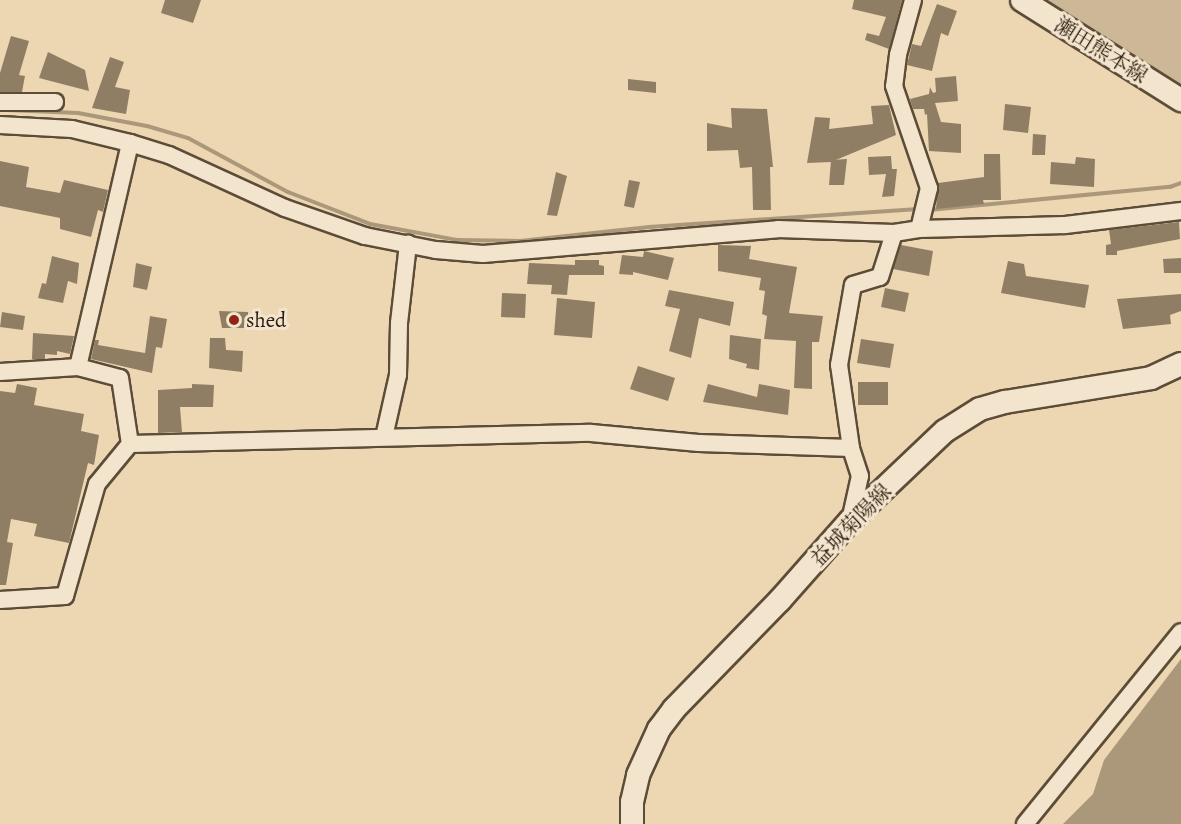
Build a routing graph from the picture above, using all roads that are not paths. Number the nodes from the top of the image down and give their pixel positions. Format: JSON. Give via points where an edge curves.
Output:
{"nodes":[{"id":1,"x":913,"y":0,"type":"edge"},
{"id":2,"x":1022,"y":0,"type":"edge"},
{"id":3,"x":1181,"y":100,"type":"edge"},
{"id":4,"x":0,"y":102,"type":"edge"},
{"id":5,"x":55,"y":102,"type":"dead end"},
{"id":6,"x":0,"y":125,"type":"edge"},
{"id":7,"x":129,"y":143,"type":"junction"},
{"id":8,"x":1181,"y":211,"type":"edge"},
{"id":9,"x":919,"y":229,"type":"junction"},
{"id":10,"x":894,"y":233,"type":"junction"},
{"id":11,"x":408,"y":244,"type":"junction"},
{"id":12,"x":1181,"y":364,"type":"edge"},
{"id":13,"x":78,"y":367,"type":"junction"},
{"id":14,"x":0,"y":372,"type":"edge"},
{"id":15,"x":384,"y":437,"type":"junction"},
{"id":16,"x":130,"y":444,"type":"junction"},
{"id":17,"x":851,"y":448,"type":"junction"},
{"id":18,"x":850,"y":521,"type":"junction"},
{"id":19,"x":0,"y":600,"type":"edge"},
{"id":20,"x":1181,"y":632,"type":"edge"},
{"id":21,"x":632,"y":824,"type":"edge"},
{"id":22,"x":1025,"y":824,"type":"edge"}],
"edges":[{"from":1,"to":9,"type":"street","via":[[894,86],[929,188]]},
{"from":2,"to":3,"type":"main road","name":"瀬田熊本線"},
{"from":4,"to":5,"type":"street"},
{"from":6,"to":7,"type":"street","via":[[72,129]]},
{"from":7,"to":11,"type":"street","via":[[169,155],[285,208],[365,236]]},
{"from":7,"to":13,"type":"street"},
{"from":8,"to":9,"type":"street","via":[[1065,225]]},
{"from":9,"to":10,"type":"street"},
{"from":10,"to":11,"type":"street","via":[[778,229],[483,254]]},
{"from":10,"to":17,"type":"street","via":[[880,277],[853,285],[839,365]]},
{"from":11,"to":15,"type":"street","via":[[398,375]]},
{"from":12,"to":18,"type":"main road","name":"益城菊陽線","via":[[1151,378],[980,409],[945,431]]},
{"from":13,"to":14,"type":"street"},
{"from":13,"to":16,"type":"street","via":[[120,378]]},
{"from":15,"to":16,"type":"street"},
{"from":15,"to":17,"type":"street","via":[[591,433],[699,443]]},
{"from":16,"to":19,"type":"street","via":[[97,484],[65,596]]},
{"from":17,"to":18,"type":"street","via":[[860,476]]},
{"from":18,"to":21,"type":"main road","name":"益城菊陽線","via":[[658,729],[638,775]]},
{"from":20,"to":22,"type":"street"}]}
